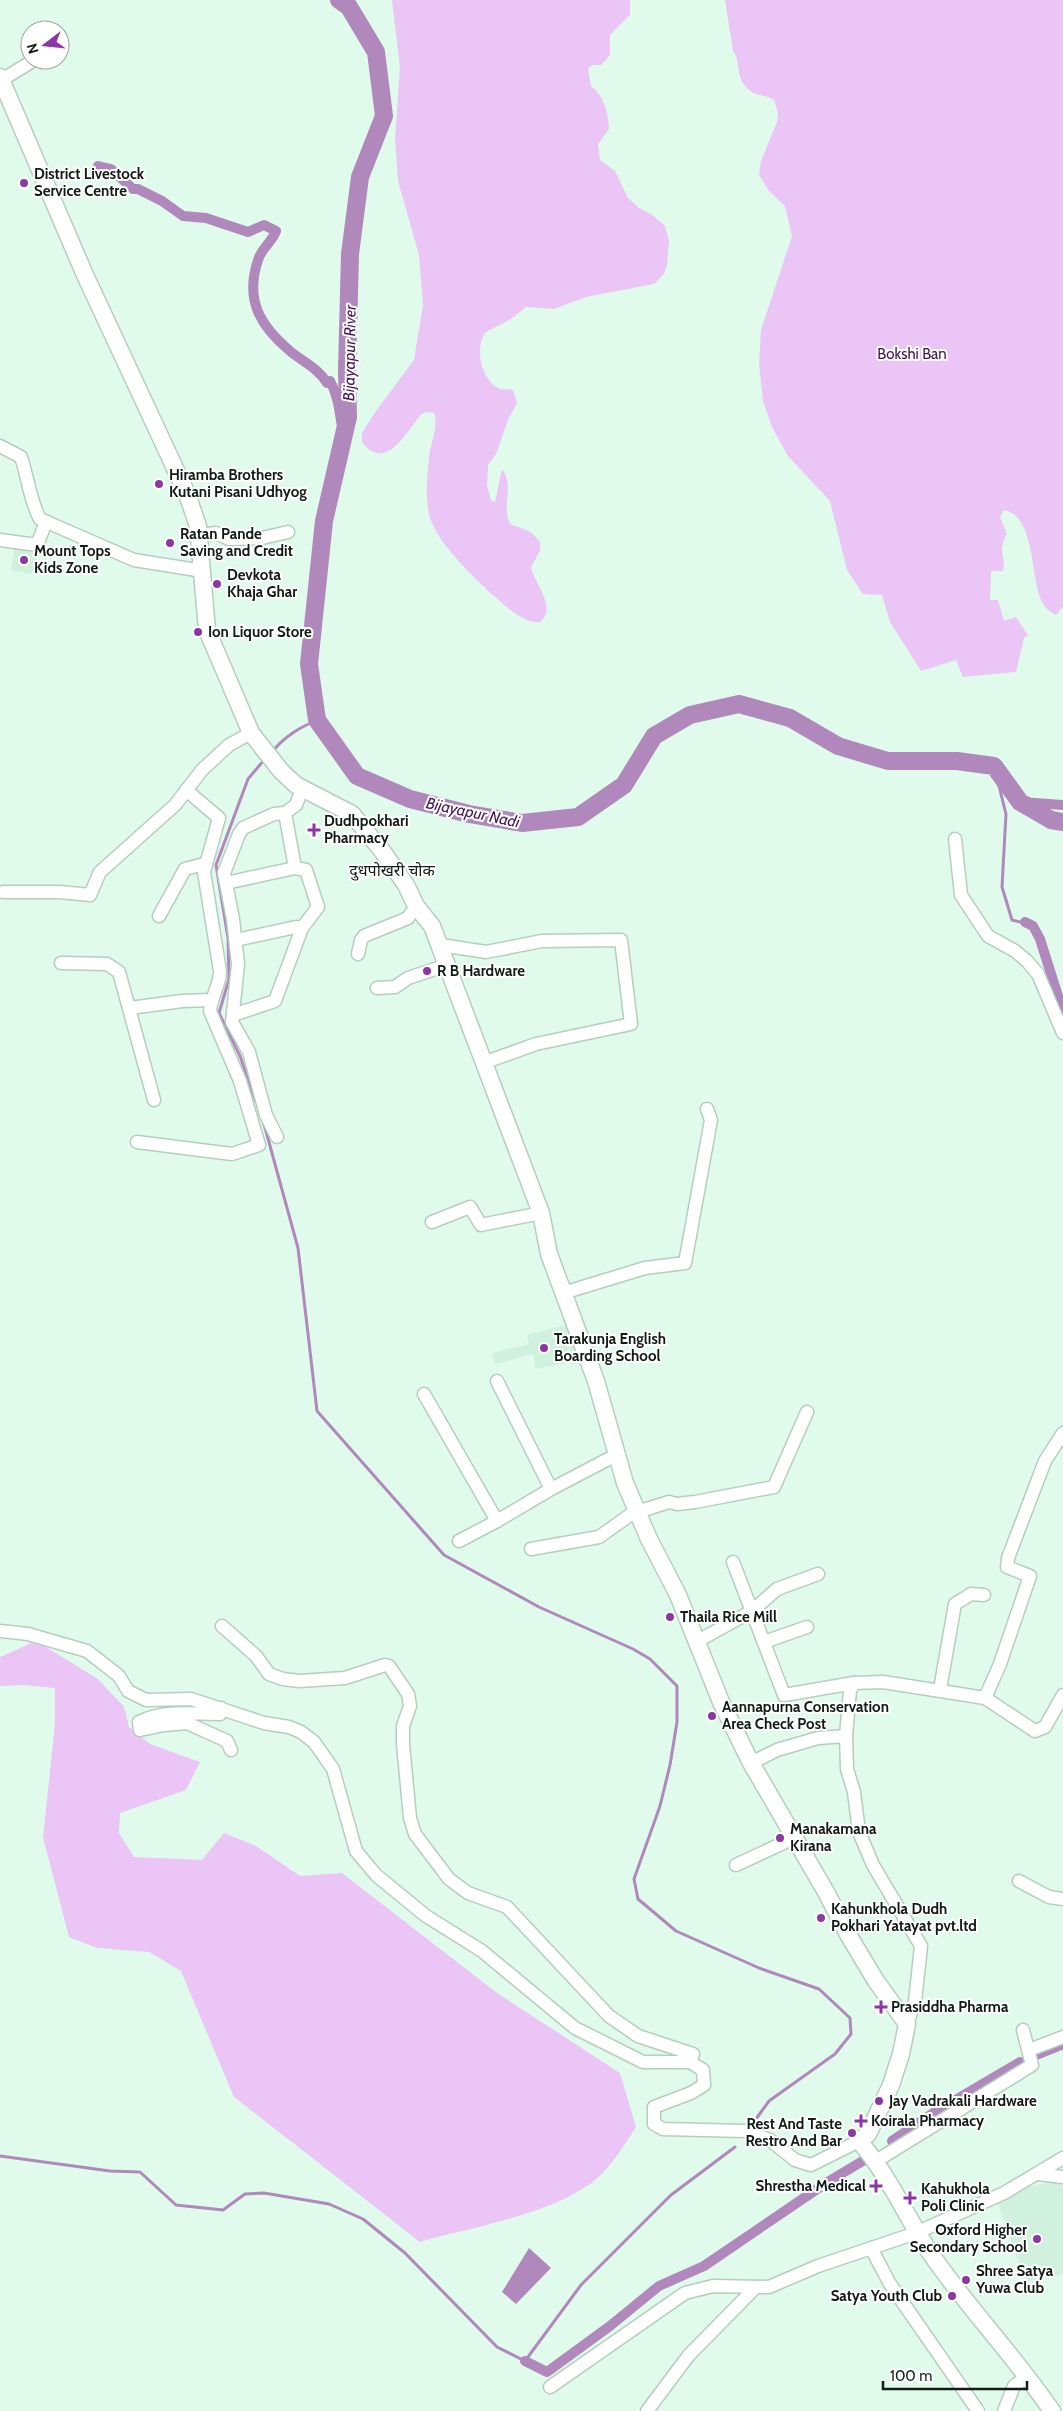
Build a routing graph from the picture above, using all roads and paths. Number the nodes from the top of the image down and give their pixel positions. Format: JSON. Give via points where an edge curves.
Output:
{"nodes":[{"id":1,"x":20,"y":68,"type":"edge"},
{"id":2,"x":0,"y":79,"type":"edge"},
{"id":3,"x":0,"y":446,"type":"edge"},
{"id":4,"x":46,"y":522,"type":"junction"},
{"id":5,"x":288,"y":532,"type":"dead end"},
{"id":6,"x":200,"y":535,"type":"junction"},
{"id":7,"x":0,"y":540,"type":"edge"},
{"id":8,"x":203,"y":571,"type":"junction"},
{"id":9,"x":252,"y":733,"type":"junction"},
{"id":10,"x":302,"y":789,"type":"junction"},
{"id":11,"x":186,"y":790,"type":"junction"},
{"id":12,"x":285,"y":813,"type":"junction"},
{"id":13,"x":955,"y":839,"type":"dead end"},
{"id":14,"x":204,"y":864,"type":"junction"},
{"id":15,"x":295,"y":868,"type":"junction"},
{"id":16,"x":226,"y":883,"type":"junction"},
{"id":17,"x":3,"y":892,"type":"dead end"},
{"id":18,"x":416,"y":906,"type":"junction"},
{"id":19,"x":159,"y":916,"type":"dead end"},
{"id":20,"x":302,"y":928,"type":"junction"},
{"id":21,"x":236,"y":940,"type":"junction"},
{"id":22,"x":441,"y":945,"type":"junction"},
{"id":23,"x":358,"y":954,"type":"dead end"},
{"id":24,"x":61,"y":964,"type":"dead end"},
{"id":25,"x":447,"y":965,"type":"junction"},
{"id":26,"x":376,"y":988,"type":"dead end"},
{"id":27,"x":211,"y":1000,"type":"junction"},
{"id":28,"x":130,"y":1008,"type":"junction"},
{"id":29,"x":233,"y":1015,"type":"junction"},
{"id":30,"x":1063,"y":1033,"type":"edge"},
{"id":31,"x":483,"y":1063,"type":"junction"},
{"id":32,"x":154,"y":1100,"type":"dead end"},
{"id":33,"x":709,"y":1115,"type":"dead end"},
{"id":34,"x":277,"y":1137,"type":"dead end"},
{"id":35,"x":137,"y":1142,"type":"dead end"},
{"id":36,"x":541,"y":1213,"type":"junction"},
{"id":37,"x":432,"y":1222,"type":"dead end"},
{"id":38,"x":562,"y":1293,"type":"junction"},
{"id":39,"x":497,"y":1381,"type":"dead end"},
{"id":40,"x":424,"y":1394,"type":"dead end"},
{"id":41,"x":806,"y":1412,"type":"dead end"},
{"id":42,"x":1063,"y":1433,"type":"edge"},
{"id":43,"x":618,"y":1454,"type":"junction"},
{"id":44,"x":551,"y":1489,"type":"junction"},
{"id":45,"x":638,"y":1513,"type":"junction"},
{"id":46,"x":497,"y":1521,"type":"junction"},
{"id":47,"x":459,"y":1541,"type":"dead end"},
{"id":48,"x":531,"y":1549,"type":"dead end"},
{"id":49,"x":733,"y":1562,"type":"dead end"},
{"id":50,"x":818,"y":1574,"type":"dead end"},
{"id":51,"x":984,"y":1595,"type":"dead end"},
{"id":52,"x":752,"y":1610,"type":"junction"},
{"id":53,"x":222,"y":1626,"type":"dead end"},
{"id":54,"x":806,"y":1627,"type":"dead end"},
{"id":55,"x":0,"y":1631,"type":"edge"},
{"id":56,"x":696,"y":1642,"type":"junction"},
{"id":57,"x":764,"y":1642,"type":"junction"},
{"id":58,"x":854,"y":1683,"type":"junction"},
{"id":59,"x":940,"y":1689,"type":"junction"},
{"id":60,"x":1063,"y":1695,"type":"edge"},
{"id":61,"x":985,"y":1698,"type":"junction"},
{"id":62,"x":221,"y":1708,"type":"junction"},
{"id":63,"x":846,"y":1736,"type":"junction"},
{"id":64,"x":230,"y":1750,"type":"dead end"},
{"id":65,"x":751,"y":1763,"type":"junction"},
{"id":66,"x":794,"y":1838,"type":"junction"},
{"id":67,"x":736,"y":1865,"type":"dead end"},
{"id":68,"x":1018,"y":1880,"type":"dead end"},
{"id":69,"x":1063,"y":1899,"type":"edge"},
{"id":70,"x":907,"y":2024,"type":"junction"},
{"id":71,"x":1023,"y":2030,"type":"dead end"},
{"id":72,"x":1063,"y":2037,"type":"edge"},
{"id":73,"x":1029,"y":2050,"type":"junction"},
{"id":74,"x":690,"y":2062,"type":"junction"},
{"id":75,"x":859,"y":2141,"type":"junction"},
{"id":76,"x":1063,"y":2158,"type":"edge"},
{"id":77,"x":876,"y":2161,"type":"junction"},
{"id":78,"x":1038,"y":2174,"type":"junction"},
{"id":79,"x":1063,"y":2177,"type":"edge"},
{"id":80,"x":916,"y":2233,"type":"junction"},
{"id":81,"x":871,"y":2248,"type":"junction"},
{"id":82,"x":756,"y":2287,"type":"junction"},
{"id":83,"x":1028,"y":2376,"type":"junction"},
{"id":84,"x":550,"y":2387,"type":"dead end"},
{"id":85,"x":647,"y":2411,"type":"edge"},
{"id":86,"x":978,"y":2411,"type":"edge"},
{"id":87,"x":1004,"y":2411,"type":"edge"},
{"id":88,"x":1052,"y":2411,"type":"edge"}],
"edges":[{"from":1,"to":2,"type":"street"},
{"from":2,"to":6,"type":"main road","via":[[85,275],[182,481]]},
{"from":3,"to":4,"type":"street","via":[[21,457],[30,482],[33,506],[40,520]]},
{"from":4,"to":7,"type":"street","via":[[36,545]]},
{"from":4,"to":8,"type":"street","via":[[134,560]]},
{"from":5,"to":6,"type":"street","via":[[262,538],[229,539],[216,534]]},
{"from":6,"to":8,"type":"main road"},
{"from":8,"to":9,"type":"main road","via":[[204,612],[209,638]]},
{"from":9,"to":10,"type":"main road","via":[[281,771]]},
{"from":9,"to":11,"type":"street","via":[[229,745]]},
{"from":10,"to":12,"type":"street","via":[[296,806]]},
{"from":10,"to":18,"type":"main road","via":[[352,814],[406,885]]},
{"from":11,"to":14,"type":"street","via":[[219,818]]},
{"from":11,"to":17,"type":"street","via":[[175,805],[100,872],[90,894]]},
{"from":12,"to":15,"type":"street"},
{"from":12,"to":16,"type":"street","via":[[274,814],[243,828],[226,864]]},
{"from":13,"to":30,"type":"street","via":[[961,895],[988,936],[1015,951],[1038,974]]},
{"from":14,"to":19,"type":"street","via":[[185,869]]},
{"from":14,"to":27,"type":"street","via":[[220,972]]},
{"from":15,"to":16,"type":"street"},
{"from":15,"to":20,"type":"street","via":[[306,870],[318,907]]},
{"from":16,"to":21,"type":"street"},
{"from":18,"to":22,"type":"main road","via":[[432,926]]},
{"from":18,"to":23,"type":"street","via":[[408,918],[364,936]]},
{"from":20,"to":21,"type":"street"},
{"from":20,"to":29,"type":"street","via":[[275,1001]]},
{"from":21,"to":29,"type":"street","via":[[238,964]]},
{"from":22,"to":25,"type":"main road"},
{"from":22,"to":31,"type":"street","via":[[486,952],[542,941],[621,940],[632,1024],[536,1044]]},
{"from":24,"to":28,"type":"street","via":[[106,964],[117,969]]},
{"from":25,"to":26,"type":"street","via":[[408,978],[395,986]]},
{"from":25,"to":31,"type":"main road"},
{"from":27,"to":28,"type":"street"},
{"from":27,"to":35,"type":"street","via":[[213,1021],[240,1081],[259,1145],[232,1154]]},
{"from":28,"to":32,"type":"street"},
{"from":29,"to":34,"type":"street","via":[[232,1022],[249,1052],[266,1115]]},
{"from":31,"to":36,"type":"main road"},
{"from":33,"to":38,"type":"street","via":[[685,1262],[645,1268]]},
{"from":36,"to":37,"type":"street","via":[[481,1225],[470,1207]]},
{"from":36,"to":38,"type":"main road","via":[[549,1254]]},
{"from":38,"to":43,"type":"main road","via":[[596,1381]]},
{"from":39,"to":44,"type":"street"},
{"from":40,"to":46,"type":"street"},
{"from":41,"to":45,"type":"street","via":[[774,1487],[695,1502],[669,1502]]},
{"from":42,"to":61,"type":"street","via":[[1045,1460],[1008,1558],[1007,1567],[1030,1576]]},
{"from":43,"to":44,"type":"street"},
{"from":43,"to":45,"type":"main road","via":[[625,1483]]},
{"from":44,"to":46,"type":"street"},
{"from":45,"to":48,"type":"street","via":[[599,1536]]},
{"from":45,"to":56,"type":"main road"},
{"from":46,"to":47,"type":"street"},
{"from":49,"to":52,"type":"street"},
{"from":50,"to":52,"type":"street","via":[[777,1590]]},
{"from":51,"to":59,"type":"street","via":[[971,1594],[955,1604]]},
{"from":52,"to":56,"type":"street"},
{"from":52,"to":57,"type":"street"},
{"from":53,"to":74,"type":"street","via":[[256,1656],[269,1674],[283,1678],[325,1681],[389,1666],[408,1694],[410,1706],[403,1726],[403,1744],[414,1834],[449,1880],[468,1893],[507,1907],[609,2016],[638,2036],[693,2054]]},
{"from":54,"to":57,"type":"street"},
{"from":55,"to":62,"type":"street","via":[[28,1634],[87,1651],[119,1676],[128,1691],[146,1700],[191,1700]]},
{"from":56,"to":65,"type":"main road"},
{"from":57,"to":58,"type":"street","via":[[784,1695]]},
{"from":58,"to":59,"type":"street","via":[[883,1682]]},
{"from":58,"to":63,"type":"street","via":[[850,1690]]},
{"from":59,"to":61,"type":"street"},
{"from":60,"to":61,"type":"street","via":[[1045,1727],[1035,1731]]},
{"from":62,"to":64,"type":"street","via":[[220,1714],[172,1712],[148,1718],[139,1722],[140,1730],[187,1723],[227,1741]]},
{"from":62,"to":74,"type":"street","via":[[264,1723],[289,1727],[314,1742],[333,1770],[356,1851],[376,1875],[426,1916],[482,1951],[575,2028],[643,2062]]},
{"from":63,"to":65,"type":"street","via":[[818,1738],[777,1750]]},
{"from":63,"to":70,"type":"street","via":[[847,1770],[854,1792],[859,1832],[873,1865],[921,1946],[915,2002]]},
{"from":65,"to":66,"type":"main road"},
{"from":66,"to":67,"type":"street"},
{"from":66,"to":70,"type":"main road","via":[[876,1981]]},
{"from":68,"to":69,"type":"street","via":[[1049,1896]]},
{"from":70,"to":75,"type":"main road","via":[[891,2085],[868,2134]]},
{"from":71,"to":73,"type":"street"},
{"from":72,"to":73,"type":"street"},
{"from":73,"to":77,"type":"street","via":[[1032,2065]]},
{"from":74,"to":75,"type":"street","via":[[703,2070],[704,2085],[654,2107],[654,2124],[664,2129],[746,2131],[770,2140],[795,2160],[811,2165]]},
{"from":75,"to":77,"type":"main road"},
{"from":76,"to":78,"type":"street"},
{"from":77,"to":80,"type":"main road"},
{"from":78,"to":79,"type":"street"},
{"from":78,"to":80,"type":"street"},
{"from":80,"to":81,"type":"street"},
{"from":80,"to":83,"type":"main road"},
{"from":81,"to":82,"type":"street","via":[[769,2287]]},
{"from":81,"to":86,"type":"street","via":[[890,2284]]},
{"from":82,"to":84,"type":"street","via":[[713,2286],[685,2293]]},
{"from":82,"to":85,"type":"street","via":[[689,2355]]},
{"from":83,"to":87,"type":"street","via":[[1014,2386]]},
{"from":83,"to":88,"type":"main road"}]}
